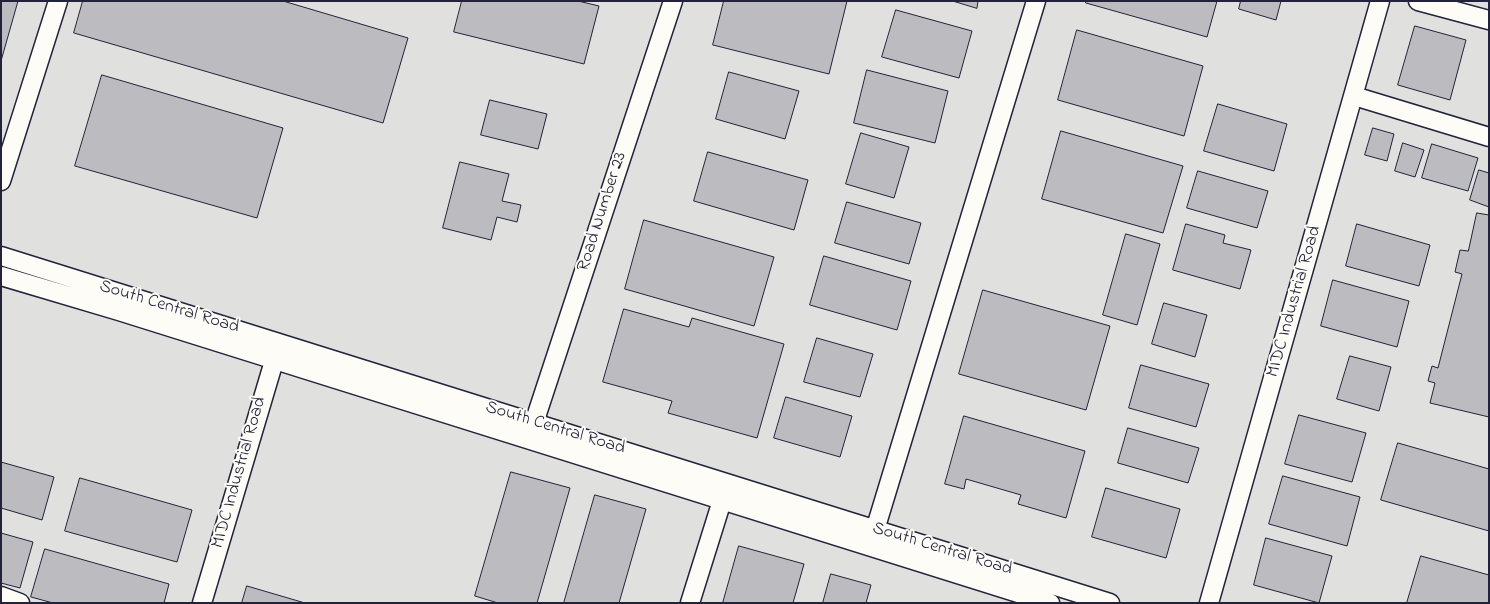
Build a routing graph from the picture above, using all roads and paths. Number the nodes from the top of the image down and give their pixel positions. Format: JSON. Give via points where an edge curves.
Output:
{"nodes":[{"id":1,"x":58,"y":1,"type":"edge"},
{"id":2,"x":672,"y":1,"type":"edge"},
{"id":3,"x":1036,"y":1,"type":"edge"},
{"id":4,"x":1380,"y":1,"type":"edge"},
{"id":5,"x":1418,"y":1,"type":"edge"},
{"id":6,"x":1489,"y":20,"type":"edge"},
{"id":7,"x":1354,"y":96,"type":"junction"},
{"id":8,"x":1489,"y":137,"type":"edge"},
{"id":9,"x":1,"y":181,"type":"edge"},
{"id":10,"x":1,"y":256,"type":"edge"},
{"id":11,"x":1,"y":276,"type":"edge"},
{"id":12,"x":280,"y":343,"type":"junction"},
{"id":13,"x":274,"y":360,"type":"junction"},
{"id":14,"x":534,"y":423,"type":"junction"},
{"id":15,"x":728,"y":483,"type":"junction"},
{"id":16,"x":722,"y":501,"type":"junction"},
{"id":17,"x":875,"y":530,"type":"junction"},
{"id":18,"x":1,"y":596,"type":"edge"},
{"id":19,"x":20,"y":603,"type":"edge"},
{"id":20,"x":202,"y":603,"type":"edge"},
{"id":21,"x":690,"y":603,"type":"edge"},
{"id":22,"x":1050,"y":603,"type":"edge"},
{"id":23,"x":1110,"y":603,"type":"edge"},
{"id":24,"x":1209,"y":603,"type":"edge"}],
"edges":[{"from":1,"to":9,"type":"street"},
{"from":2,"to":14,"type":"street","name":"Road Number 23"},
{"from":3,"to":17,"type":"street"},
{"from":4,"to":7,"type":"street","name":"MIDC Industrial Road"},
{"from":5,"to":6,"type":"street"},
{"from":7,"to":8,"type":"street"},
{"from":7,"to":24,"type":"street","name":"MIDC Industrial Road"},
{"from":10,"to":12,"type":"street","name":"South Central Road"},
{"from":11,"to":13,"type":"street","name":"South Central Road"},
{"from":12,"to":13,"type":"street","name":"MIDC Industrial Road"},
{"from":12,"to":14,"type":"street","name":"South Central Road"},
{"from":13,"to":16,"type":"street","name":"South Central Road"},
{"from":13,"to":20,"type":"street","name":"MIDC Industrial Road"},
{"from":14,"to":15,"type":"street","name":"South Central Road"},
{"from":15,"to":16,"type":"street"},
{"from":15,"to":17,"type":"street","name":"South Central Road"},
{"from":16,"to":21,"type":"street"},
{"from":16,"to":22,"type":"street","name":"South Central Road"},
{"from":17,"to":23,"type":"street","name":"South Central Road"},
{"from":18,"to":19,"type":"street"}]}
